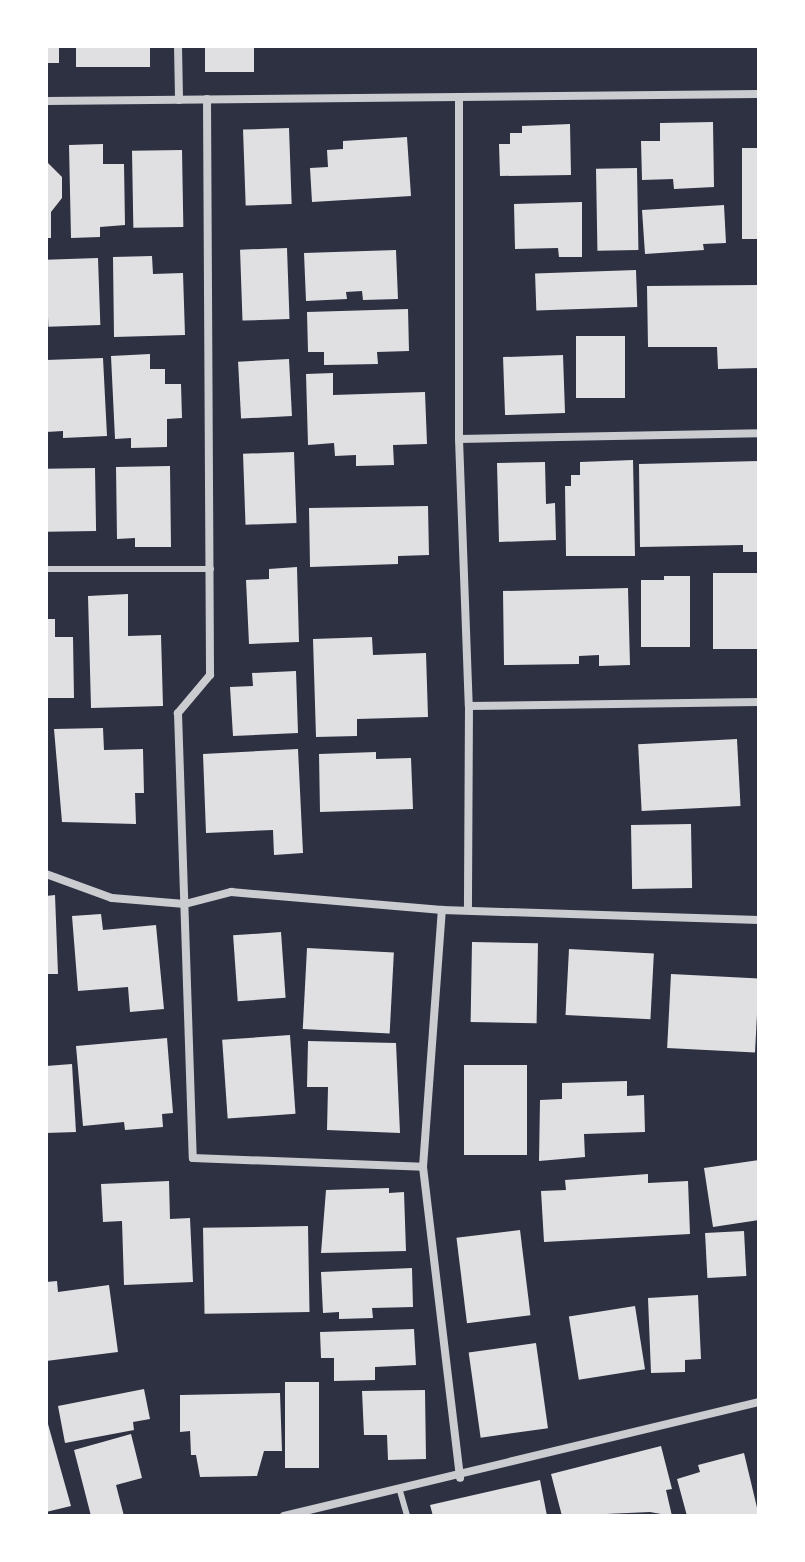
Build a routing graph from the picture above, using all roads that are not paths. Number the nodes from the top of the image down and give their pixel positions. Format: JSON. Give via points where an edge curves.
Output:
{"nodes":[{"id":1,"x":178,"y":46,"type":"edge"},
{"id":2,"x":759,"y":94,"type":"edge"},
{"id":3,"x":459,"y":97,"type":"junction"},
{"id":4,"x":207,"y":99,"type":"junction"},
{"id":5,"x":179,"y":100,"type":"junction"},
{"id":6,"x":46,"y":101,"type":"edge"},
{"id":7,"x":759,"y":433,"type":"edge"},
{"id":8,"x":459,"y":439,"type":"junction"},
{"id":9,"x":46,"y":569,"type":"edge"},
{"id":10,"x":211,"y":569,"type":"junction"},
{"id":11,"x":759,"y":702,"type":"edge"},
{"id":12,"x":469,"y":706,"type":"junction"},
{"id":13,"x":46,"y":874,"type":"edge"},
{"id":14,"x":185,"y":904,"type":"junction"},
{"id":15,"x":468,"y":907,"type":"junction"},
{"id":16,"x":442,"y":910,"type":"junction"},
{"id":17,"x":759,"y":920,"type":"edge"},
{"id":18,"x":423,"y":1167,"type":"junction"},
{"id":19,"x":759,"y":1402,"type":"edge"},
{"id":20,"x":460,"y":1478,"type":"junction"},
{"id":21,"x":400,"y":1491,"type":"junction"},
{"id":22,"x":284,"y":1516,"type":"edge"},
{"id":23,"x":407,"y":1516,"type":"edge"}],
"edges":[{"from":1,"to":5,"type":"street"},
{"from":2,"to":3,"type":"street"},
{"from":3,"to":4,"type":"street"},
{"from":3,"to":8,"type":"street"},
{"from":4,"to":5,"type":"street"},
{"from":4,"to":10,"type":"street"},
{"from":5,"to":6,"type":"street"},
{"from":7,"to":8,"type":"street"},
{"from":8,"to":12,"type":"street"},
{"from":9,"to":10,"type":"lane"},
{"from":10,"to":14,"type":"street","via":[[210,675],[178,713]]},
{"from":11,"to":12,"type":"street"},
{"from":12,"to":15,"type":"street"},
{"from":13,"to":14,"type":"street","via":[[112,898]]},
{"from":14,"to":16,"type":"street","via":[[231,892]]},
{"from":14,"to":18,"type":"street","via":[[193,1158]]},
{"from":15,"to":16,"type":"street"},
{"from":15,"to":17,"type":"street"},
{"from":16,"to":18,"type":"street"},
{"from":18,"to":20,"type":"street"},
{"from":19,"to":20,"type":"street"},
{"from":20,"to":21,"type":"street"},
{"from":21,"to":22,"type":"street"},
{"from":21,"to":23,"type":"lane"}]}
